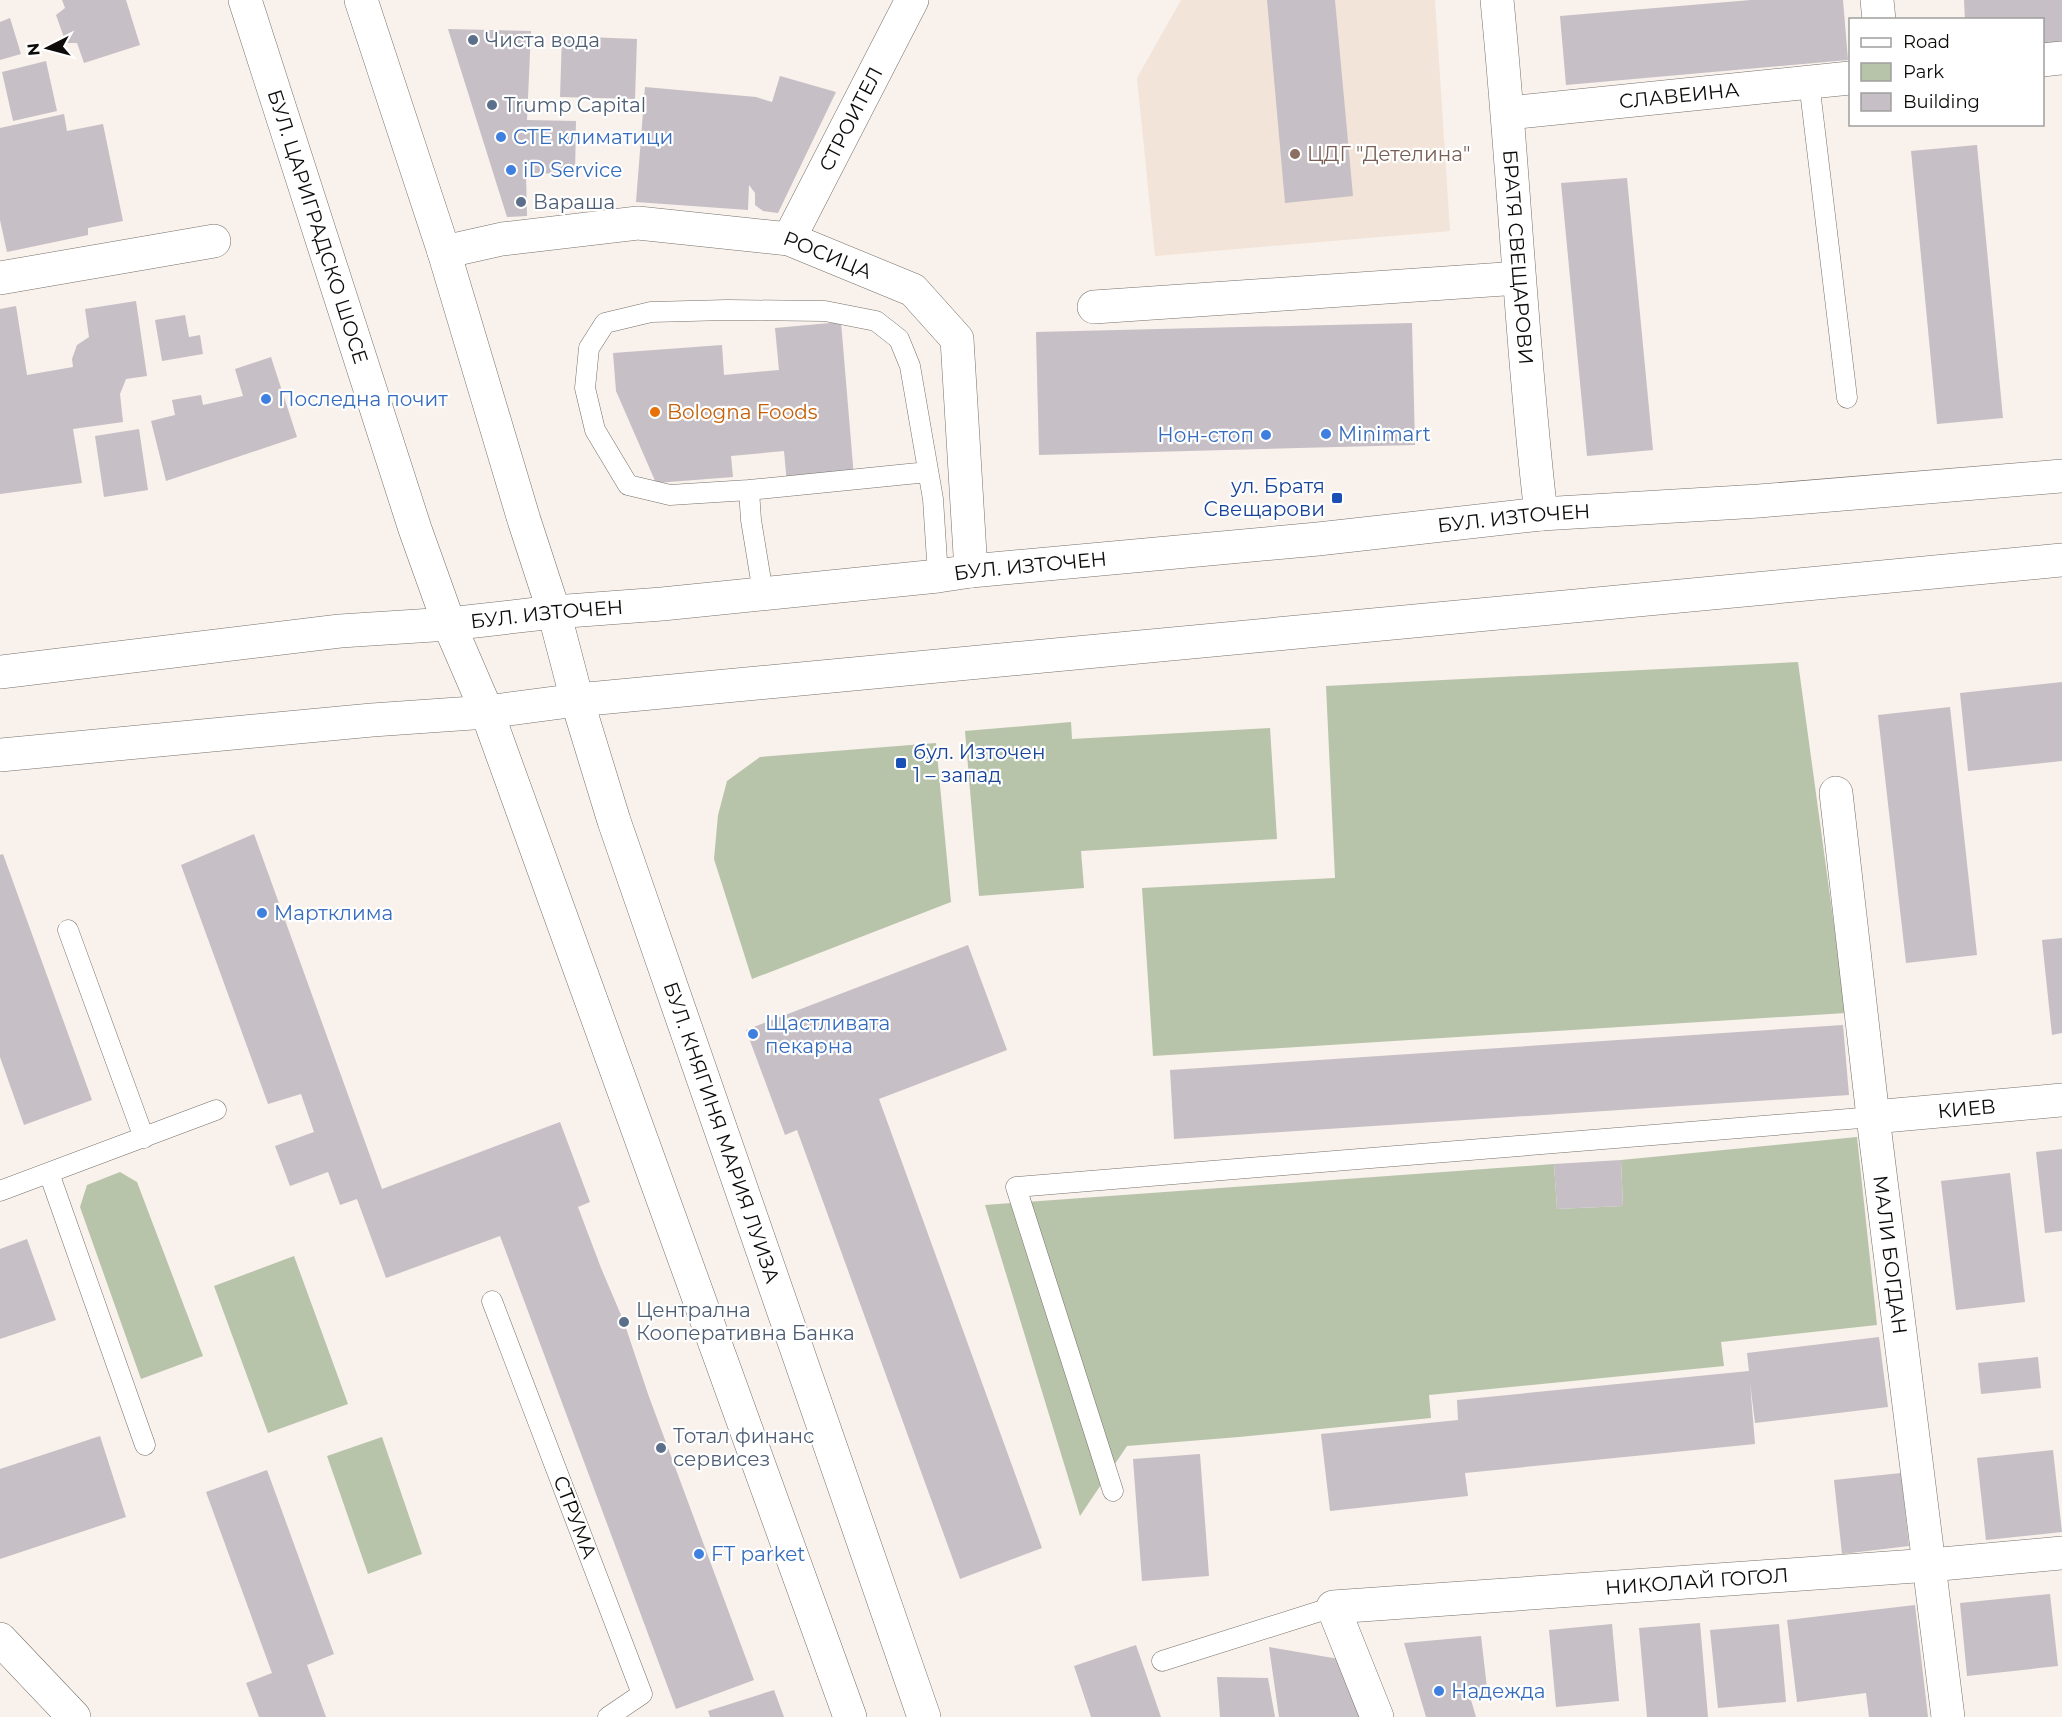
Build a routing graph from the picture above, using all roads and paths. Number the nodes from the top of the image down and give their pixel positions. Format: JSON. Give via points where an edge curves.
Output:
{"nodes":[{"id":1,"x":245,"y":0,"type":"edge"},
{"id":2,"x":361,"y":0,"type":"edge"},
{"id":3,"x":912,"y":0,"type":"edge"},
{"id":4,"x":1497,"y":0,"type":"edge"},
{"id":5,"x":1877,"y":0,"type":"edge"},
{"id":6,"x":1879,"y":18,"type":"edge"},
{"id":7,"x":2062,"y":58,"type":"edge"},
{"id":8,"x":2044,"y":60,"type":"edge"},
{"id":9,"x":1849,"y":78,"type":"edge"},
{"id":10,"x":1809,"y":82,"type":"junction"},
{"id":11,"x":1508,"y":113,"type":"junction"},
{"id":12,"x":789,"y":239,"type":"junction"},
{"id":13,"x":214,"y":241,"type":"dead end"},
{"id":14,"x":444,"y":252,"type":"junction"},
{"id":15,"x":0,"y":278,"type":"edge"},
{"id":16,"x":1519,"y":278,"type":"junction"},
{"id":17,"x":1094,"y":307,"type":"dead end"},
{"id":18,"x":1847,"y":398,"type":"dead end"},
{"id":19,"x":928,"y":472,"type":"junction"},
{"id":20,"x":2062,"y":476,"type":"edge"},
{"id":21,"x":749,"y":490,"type":"junction"},
{"id":22,"x":1541,"y":514,"type":"junction"},
{"id":23,"x":2062,"y":560,"type":"edge"},
{"id":24,"x":971,"y":571,"type":"junction"},
{"id":25,"x":938,"y":576,"type":"junction"},
{"id":26,"x":763,"y":593,"type":"junction"},
{"id":27,"x":554,"y":612,"type":"junction"},
{"id":28,"x":448,"y":624,"type":"junction"},
{"id":29,"x":0,"y":672,"type":"edge"},
{"id":30,"x":577,"y":700,"type":"junction"},
{"id":31,"x":487,"y":712,"type":"junction"},
{"id":32,"x":0,"y":755,"type":"edge"},
{"id":33,"x":1836,"y":793,"type":"dead end"},
{"id":34,"x":68,"y":930,"type":"dead end"},
{"id":35,"x":2062,"y":1100,"type":"edge"},
{"id":36,"x":216,"y":1110,"type":"dead end"},
{"id":37,"x":1873,"y":1117,"type":"junction"},
{"id":38,"x":144,"y":1138,"type":"junction"},
{"id":39,"x":49,"y":1173,"type":"junction"},
{"id":40,"x":0,"y":1191,"type":"edge"},
{"id":41,"x":492,"y":1301,"type":"dead end"},
{"id":42,"x":145,"y":1445,"type":"dead end"},
{"id":43,"x":1113,"y":1491,"type":"dead end"},
{"id":44,"x":2062,"y":1553,"type":"edge"},
{"id":45,"x":1930,"y":1565,"type":"junction"},
{"id":46,"x":1333,"y":1607,"type":"junction"},
{"id":47,"x":0,"y":1639,"type":"edge"},
{"id":48,"x":1162,"y":1661,"type":"dead end"},
{"id":49,"x":74,"y":1717,"type":"edge"},
{"id":50,"x":608,"y":1717,"type":"edge"},
{"id":51,"x":850,"y":1717,"type":"edge"},
{"id":52,"x":924,"y":1717,"type":"edge"},
{"id":53,"x":1377,"y":1717,"type":"edge"},
{"id":54,"x":1948,"y":1717,"type":"edge"}],
"edges":[{"from":1,"to":28,"type":"main road","name":"БУЛ. ЦАРИГРАДСКО ШОСЕ"},
{"from":2,"to":14,"type":"main road"},
{"from":3,"to":12,"type":"main road","name":"СТРОИТЕЛ"},
{"from":4,"to":11,"type":"main road","name":"БРАТЯ СВЕЩАРОВИ"},
{"from":5,"to":6,"type":"main road"},
{"from":7,"to":8,"type":"main road"},
{"from":9,"to":10,"type":"main road","name":"СЛАВЕИНА"},
{"from":10,"to":11,"type":"main road","name":"СЛАВЕИНА"},
{"from":10,"to":18,"type":"lane"},
{"from":11,"to":16,"type":"main road","name":"БРАТЯ СВЕЩАРОВИ"},
{"from":12,"to":14,"type":"main road","name":"РОСИЦА","via":[[638,223],[502,239]]},
{"from":12,"to":24,"type":"main road","name":"РОСИЦА","via":[[913,290],[957,339]]},
{"from":13,"to":15,"type":"main road"},
{"from":14,"to":27,"type":"main road"},
{"from":16,"to":17,"type":"main road"},
{"from":16,"to":22,"type":"main road","name":"БРАТЯ СВЕЩАРОВИ"},
{"from":19,"to":21,"type":"lane"},
{"from":19,"to":21,"type":"lane","via":[[910,366],[899,339],[876,321],[825,311],[727,310],[651,312],[605,323],[589,348],[585,388],[595,430],[628,485],[670,495]]},
{"from":19,"to":25,"type":"lane"},
{"from":20,"to":22,"type":"main road","name":"БУЛ. ИЗТОЧЕН"},
{"from":21,"to":26,"type":"lane"},
{"from":22,"to":24,"type":"main road","name":"БУЛ. ИЗТОЧЕН"},
{"from":23,"to":30,"type":"main road"},
{"from":24,"to":25,"type":"main road","name":"БУЛ. ИЗТОЧЕН"},
{"from":25,"to":26,"type":"main road","name":"БУЛ. ИЗТОЧЕН"},
{"from":26,"to":27,"type":"main road","name":"БУЛ. ИЗТОЧЕН"},
{"from":27,"to":28,"type":"main road","name":"БУЛ. ИЗТОЧЕН"},
{"from":27,"to":30,"type":"main road","name":"БУЛ. КНЯГИНЯ МАРИЯ ЛУИЗА"},
{"from":28,"to":29,"type":"main road","name":"БУЛ. ИЗТОЧЕН","via":[[340,631]]},
{"from":28,"to":31,"type":"main road"},
{"from":30,"to":31,"type":"main road"},
{"from":30,"to":52,"type":"main road","name":"БУЛ. КНЯГИНЯ МАРИЯ ЛУИЗА","via":[[614,821]]},
{"from":31,"to":32,"type":"main road"},
{"from":31,"to":51,"type":"main road"},
{"from":33,"to":37,"type":"main road","name":"МАЛИ БОГДАН"},
{"from":34,"to":38,"type":"lane"},
{"from":35,"to":37,"type":"main road","name":"КИЕВ"},
{"from":36,"to":38,"type":"lane"},
{"from":37,"to":43,"type":"lane","via":[[1016,1188]]},
{"from":37,"to":45,"type":"main road","name":"МАЛИ БОГДАН"},
{"from":38,"to":39,"type":"lane"},
{"from":39,"to":40,"type":"lane"},
{"from":39,"to":42,"type":"lane"},
{"from":41,"to":50,"type":"lane","name":"СТРУМА","via":[[642,1694]]},
{"from":44,"to":45,"type":"main road","name":"НИКОЛАЙ ГОГОЛ"},
{"from":45,"to":46,"type":"main road","name":"НИКОЛАЙ ГОГОЛ"},
{"from":45,"to":54,"type":"main road","name":"МАЛИ БОГДАН"},
{"from":46,"to":48,"type":"lane"},
{"from":46,"to":53,"type":"main road"},
{"from":47,"to":49,"type":"main road"}]}
